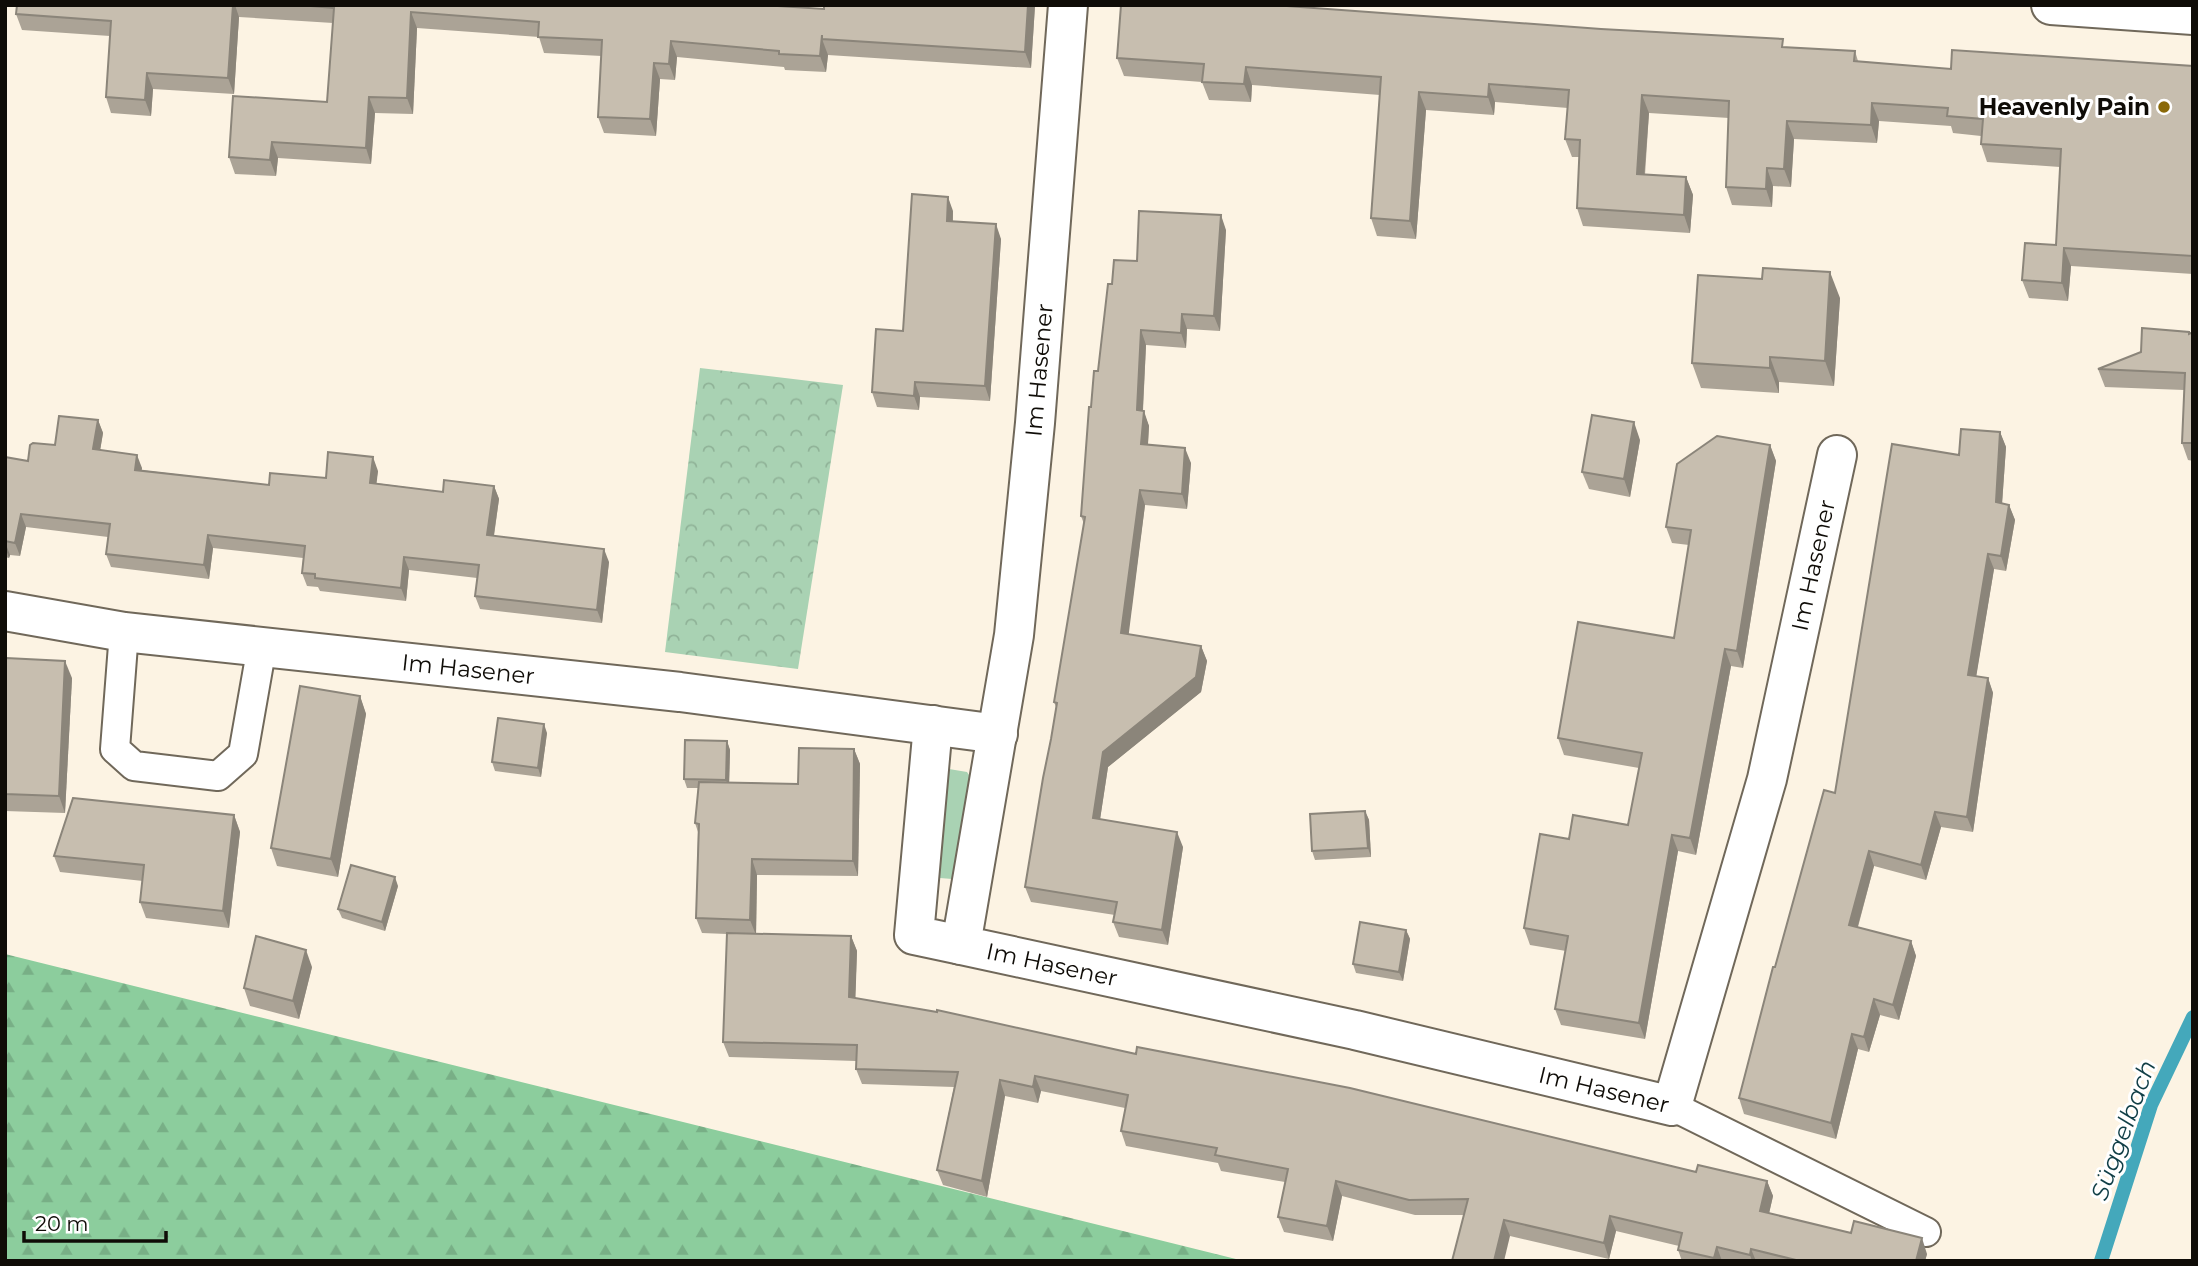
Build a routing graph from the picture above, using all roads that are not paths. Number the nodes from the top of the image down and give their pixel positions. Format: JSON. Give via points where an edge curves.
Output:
{"nodes":[{"id":1,"x":1068,"y":5,"type":"edge"},
{"id":2,"x":2051,"y":5,"type":"edge"},
{"id":3,"x":2193,"y":15,"type":"edge"},
{"id":4,"x":1837,"y":455,"type":"dead end"},
{"id":5,"x":5,"y":611,"type":"edge"},
{"id":6,"x":124,"y":632,"type":"junction"},
{"id":7,"x":262,"y":646,"type":"junction"},
{"id":8,"x":933,"y":724,"type":"junction"},
{"id":9,"x":998,"y":734,"type":"junction"},
{"id":10,"x":961,"y":945,"type":"junction"},
{"id":11,"x":1672,"y":1106,"type":"junction"},
{"id":12,"x":1926,"y":1231,"type":"dead end"}],
"edges":[{"from":1,"to":9,"type":"street","name":"Im Hasener","via":[[1035,423],[1014,635]]},
{"from":2,"to":3,"type":"street"},
{"from":4,"to":11,"type":"street","name":"Im Hasener","via":[[1767,779]]},
{"from":5,"to":6,"type":"street","name":"Im Hasener"},
{"from":6,"to":7,"type":"street","name":"Im Hasener"},
{"from":6,"to":7,"type":"lane","via":[[115,749],[134,766],[218,776],[243,754]]},
{"from":7,"to":8,"type":"street","name":"Im Hasener","via":[[680,691]]},
{"from":8,"to":9,"type":"street","name":"Im Hasener"},
{"from":8,"to":10,"type":"street","name":"Im Hasener","via":[[914,935]]},
{"from":9,"to":10,"type":"street","name":"Im Hasener"},
{"from":10,"to":11,"type":"street","name":"Im Hasener","via":[[1355,1030]]},
{"from":11,"to":12,"type":"lane"}]}
